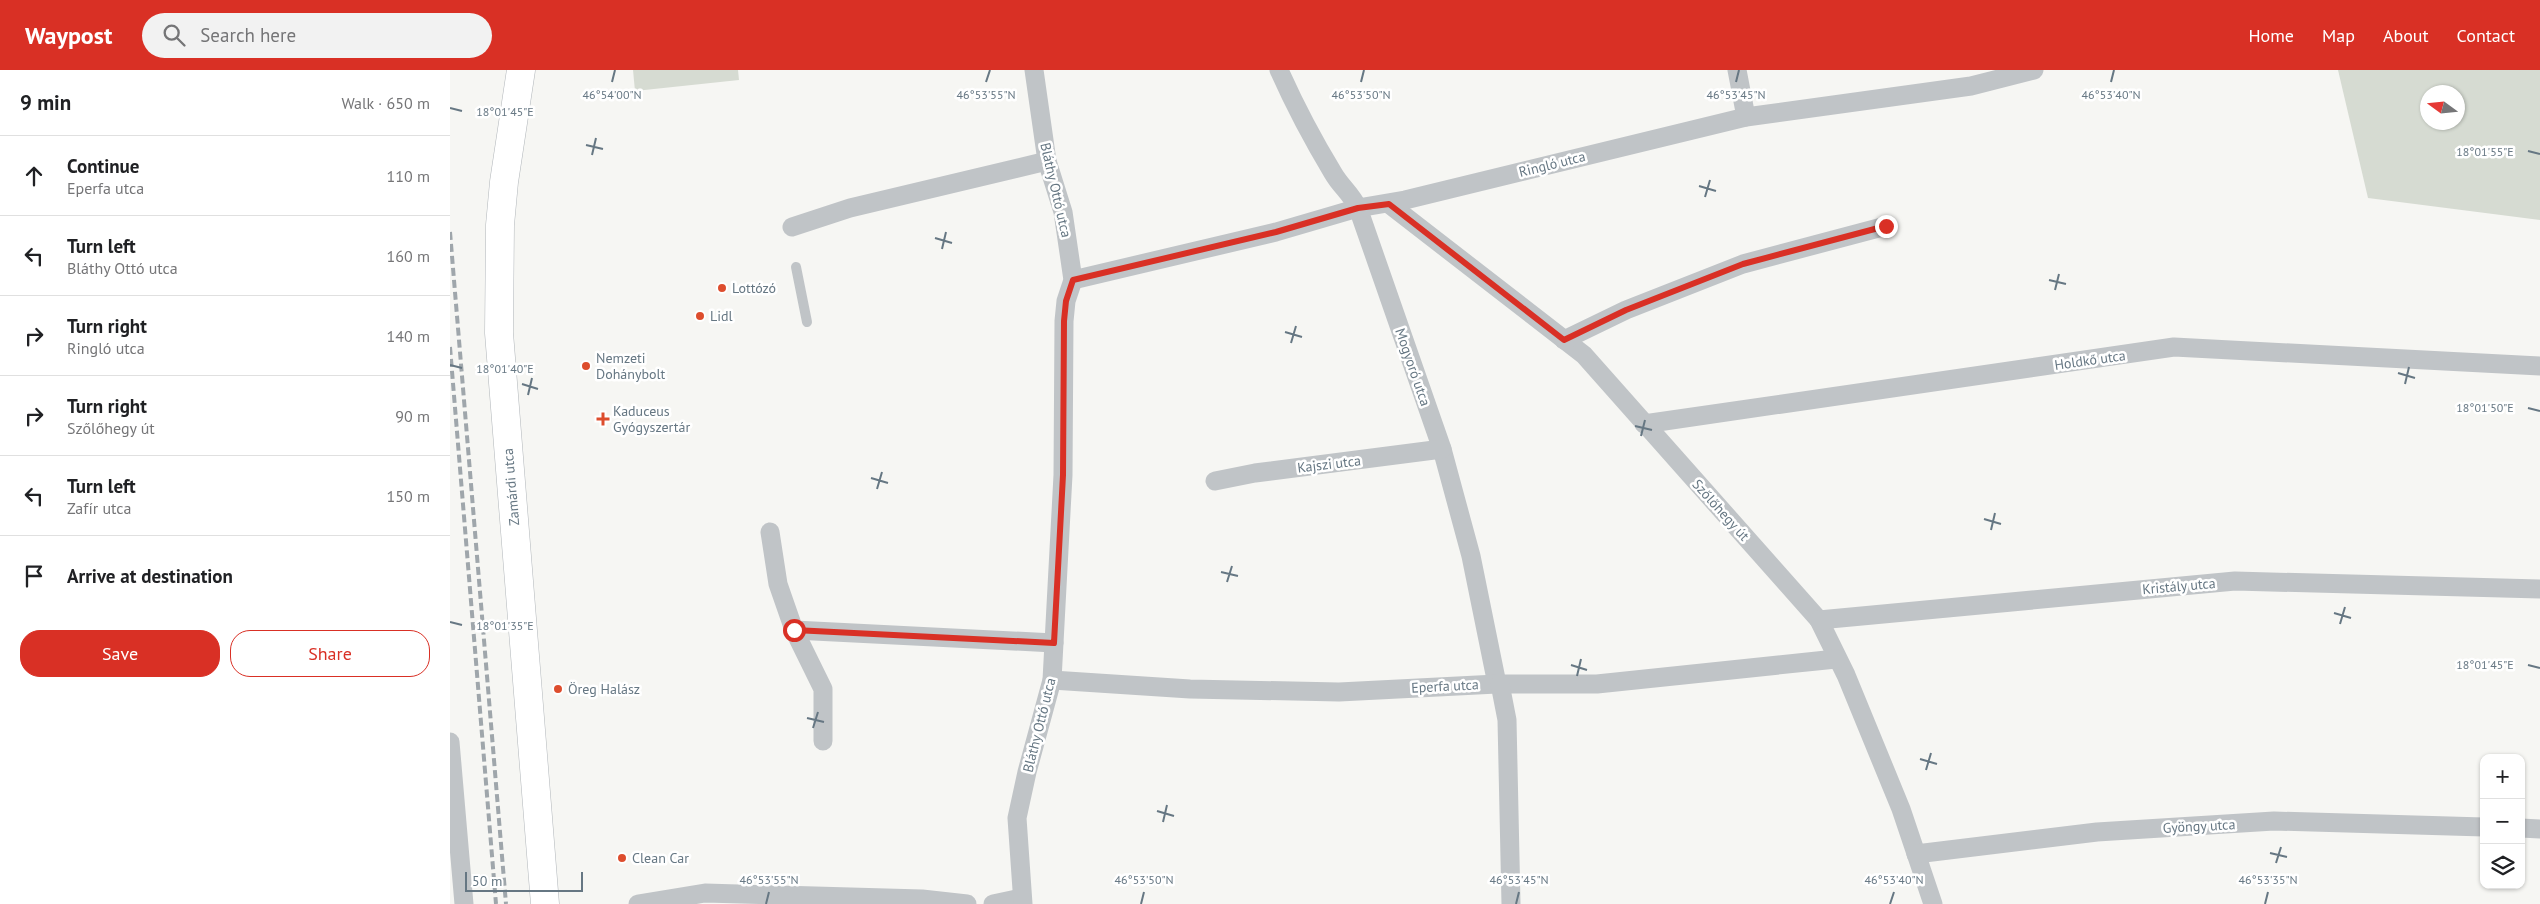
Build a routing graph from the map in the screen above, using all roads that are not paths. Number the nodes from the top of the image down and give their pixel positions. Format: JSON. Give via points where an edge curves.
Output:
{"nodes":[{"id":1,"x":521,"y":70,"type":"edge"},
{"id":2,"x":1034,"y":70,"type":"edge"},
{"id":3,"x":1278,"y":70,"type":"edge"},
{"id":4,"x":1736,"y":70,"type":"edge"},
{"id":5,"x":2034,"y":70,"type":"edge"},
{"id":6,"x":1746,"y":117,"type":"junction"},
{"id":7,"x":1048,"y":161,"type":"junction"},
{"id":8,"x":1389,"y":204,"type":"junction"},
{"id":9,"x":1358,"y":208,"type":"junction"},
{"id":10,"x":1886,"y":226,"type":"dead end"},
{"id":11,"x":792,"y":227,"type":"dead end"},
{"id":12,"x":796,"y":267,"type":"dead end"},
{"id":13,"x":1073,"y":280,"type":"junction"},
{"id":14,"x":807,"y":322,"type":"dead end"},
{"id":15,"x":1564,"y":340,"type":"junction"},
{"id":16,"x":2540,"y":366,"type":"edge"},
{"id":17,"x":1644,"y":424,"type":"junction"},
{"id":18,"x":1442,"y":449,"type":"junction"},
{"id":19,"x":1216,"y":481,"type":"dead end"},
{"id":20,"x":770,"y":532,"type":"dead end"},
{"id":21,"x":2540,"y":589,"type":"edge"},
{"id":22,"x":1819,"y":620,"type":"junction"},
{"id":23,"x":794,"y":630,"type":"junction"},
{"id":24,"x":1054,"y":643,"type":"junction"},
{"id":25,"x":1836,"y":659,"type":"junction"},
{"id":26,"x":1052,"y":680,"type":"junction"},
{"id":27,"x":1498,"y":684,"type":"junction"},
{"id":28,"x":823,"y":741,"type":"dead end"},
{"id":29,"x":450,"y":742,"type":"edge"},
{"id":30,"x":2480,"y":827,"type":"edge"},
{"id":31,"x":2525,"y":828,"type":"edge"},
{"id":32,"x":2540,"y":829,"type":"edge"},
{"id":33,"x":1916,"y":854,"type":"junction"},
{"id":34,"x":705,"y":899,"type":"edge"},
{"id":35,"x":923,"y":901,"type":"edge"},
{"id":36,"x":1022,"y":901,"type":"edge"},
{"id":37,"x":464,"y":904,"type":"edge"},
{"id":38,"x":545,"y":904,"type":"edge"},
{"id":39,"x":638,"y":904,"type":"edge"},
{"id":40,"x":968,"y":904,"type":"edge"},
{"id":41,"x":992,"y":904,"type":"edge"},
{"id":42,"x":1511,"y":904,"type":"edge"},
{"id":43,"x":1933,"y":904,"type":"edge"}],
"edges":[{"from":1,"to":38,"type":"main road","name":"Zamárdi utca","via":[[502,199],[499,333]]},
{"from":2,"to":7,"type":"street","name":"Bláthy Ottó utca"},
{"from":3,"to":9,"type":"street","name":"Mogyoró utca","via":[[1299,115]]},
{"from":4,"to":6,"type":"street"},
{"from":5,"to":6,"type":"street","name":"Ringló utca","via":[[1971,86]]},
{"from":6,"to":8,"type":"street","name":"Ringló utca"},
{"from":7,"to":11,"type":"street","via":[[850,208]]},
{"from":7,"to":13,"type":"street","name":"Bláthy Ottó utca","via":[[1063,212]]},
{"from":8,"to":9,"type":"street","name":"Ringló utca"},
{"from":8,"to":15,"type":"street","name":"Szőlőhegy út"},
{"from":9,"to":13,"type":"street","name":"Ringló utca","via":[[1276,232]]},
{"from":9,"to":18,"type":"street","name":"Mogyoró utca"},
{"from":10,"to":15,"type":"street","via":[[1743,264],[1626,310]]},
{"from":12,"to":14,"type":"lane"},
{"from":13,"to":24,"type":"street","name":"Bláthy Ottó utca","via":[[1064,321],[1063,475]]},
{"from":15,"to":17,"type":"street","name":"Szőlőhegy út","via":[[1584,355]]},
{"from":16,"to":17,"type":"street","name":"Holdkő utca","via":[[2174,348]]},
{"from":17,"to":22,"type":"street","name":"Szőlőhegy út"},
{"from":18,"to":19,"type":"street","name":"Kajszi utca"},
{"from":18,"to":27,"type":"street","name":"Mogyoró utca"},
{"from":20,"to":23,"type":"street","via":[[778,584]]},
{"from":21,"to":22,"type":"street","name":"Kristály utca","via":[[2235,581]]},
{"from":22,"to":25,"type":"street","name":"Szőlőhegy út"},
{"from":23,"to":24,"type":"street"},
{"from":23,"to":28,"type":"street","via":[[823,689]]},
{"from":24,"to":26,"type":"street","name":"Bláthy Ottó utca"},
{"from":25,"to":27,"type":"street","name":"Eperfa utca","via":[[1596,684]]},
{"from":25,"to":33,"type":"street","name":"Szőlőhegy út","via":[[1901,809]]},
{"from":26,"to":27,"type":"street","name":"Eperfa utca","via":[[1190,689],[1339,692]]},
{"from":26,"to":36,"type":"street","name":"Bláthy Ottó utca","via":[[1018,818]]},
{"from":27,"to":42,"type":"street","name":"Mogyoró utca","via":[[1507,720]]},
{"from":29,"to":37,"type":"street"},
{"from":30,"to":33,"type":"street","name":"Gyöngy utca","via":[[2274,821],[2097,832]]},
{"from":31,"to":32,"type":"street"},
{"from":33,"to":43,"type":"street","name":"Szőlőhegy út"},
{"from":34,"to":35,"type":"street"},
{"from":34,"to":39,"type":"street"},
{"from":35,"to":40,"type":"street"},
{"from":36,"to":41,"type":"street"}]}
